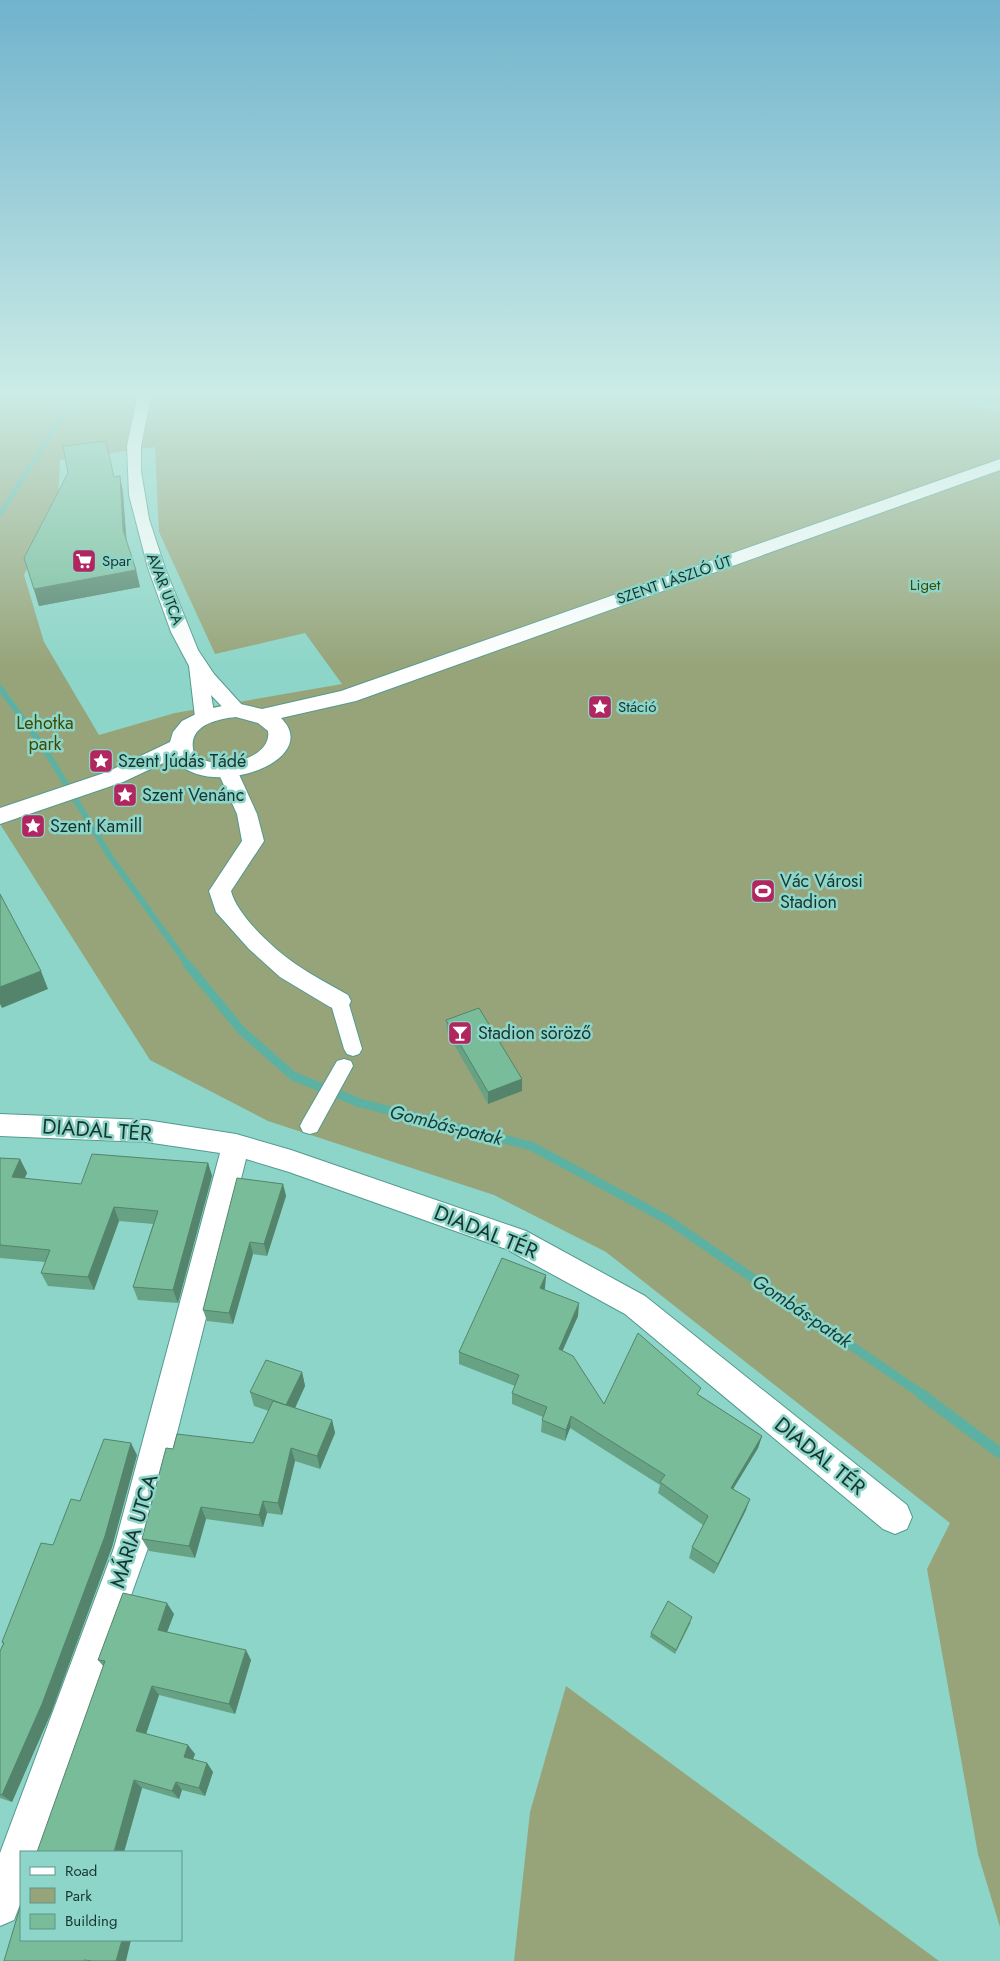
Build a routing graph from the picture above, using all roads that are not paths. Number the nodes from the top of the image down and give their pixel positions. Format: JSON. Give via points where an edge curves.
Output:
{"nodes":[{"id":1,"x":133,"y":484,"type":"edge"},
{"id":2,"x":945,"y":484,"type":"edge"},
{"id":3,"x":198,"y":666,"type":"junction"},
{"id":4,"x":348,"y":696,"type":"junction"},
{"id":5,"x":236,"y":710,"type":"junction"},
{"id":6,"x":205,"y":716,"type":"junction"},
{"id":7,"x":264,"y":716,"type":"junction"},
{"id":8,"x":279,"y":732,"type":"junction"},
{"id":9,"x":180,"y":746,"type":"junction"},
{"id":10,"x":195,"y":764,"type":"junction"},
{"id":11,"x":227,"y":770,"type":"junction"},
{"id":12,"x":115,"y":776,"type":"junction"},
{"id":13,"x":0,"y":816,"type":"edge"},
{"id":14,"x":339,"y":1000,"type":"joint"},
{"id":15,"x":353,"y":1049,"type":"dead end"},
{"id":16,"x":344,"y":1066,"type":"dead end"},
{"id":17,"x":0,"y":1124,"type":"edge"},
{"id":18,"x":310,"y":1126,"type":"dead end"},
{"id":19,"x":236,"y":1145,"type":"junction"},
{"id":20,"x":895,"y":1517,"type":"dead end"},
{"id":21,"x":20,"y":1851,"type":"edge"},
{"id":22,"x":20,"y":1851,"type":"edge"},
{"id":23,"x":0,"y":1906,"type":"edge"}],
"edges":[{"from":1,"to":3,"type":"street","name":"AVAR UTCA","via":[[145,537],[176,621]]},
{"from":2,"to":4,"type":"main road","name":"SZENT LÁSZLÓ ÚT"},
{"from":3,"to":5,"type":"street","name":"AVAR UTCA"},
{"from":3,"to":6,"type":"street"},
{"from":4,"to":7,"type":"main road"},
{"from":4,"to":8,"type":"main road"},
{"from":5,"to":6,"type":"main road"},
{"from":5,"to":7,"type":"main road"},
{"from":6,"to":9,"type":"main road","via":[[182,735]]},
{"from":7,"to":8,"type":"main road","via":[[274,723]]},
{"from":8,"to":11,"type":"main road","via":[[279,742],[273,752],[247,766]]},
{"from":9,"to":10,"type":"main road","via":[[184,756]]},
{"from":9,"to":12,"type":"main road"},
{"from":10,"to":11,"type":"main road"},
{"from":10,"to":12,"type":"main road"},
{"from":11,"to":14,"type":"street","via":[[247,814],[253,841],[220,891],[224,907],[288,971]]},
{"from":12,"to":13,"type":"main road"},
{"from":14,"to":15,"type":"street"},
{"from":16,"to":18,"type":"street"},
{"from":17,"to":19,"type":"street","name":"DIADAL TÉR","via":[[146,1132]]},
{"from":19,"to":20,"type":"street","name":"DIADAL TÉR","via":[[291,1161],[516,1240],[636,1305]]},
{"from":19,"to":22,"type":"street","name":"MÁRIA UTCA","via":[[131,1548]]},
{"from":21,"to":23,"type":"street","name":"MÁRIA UTCA"}]}
